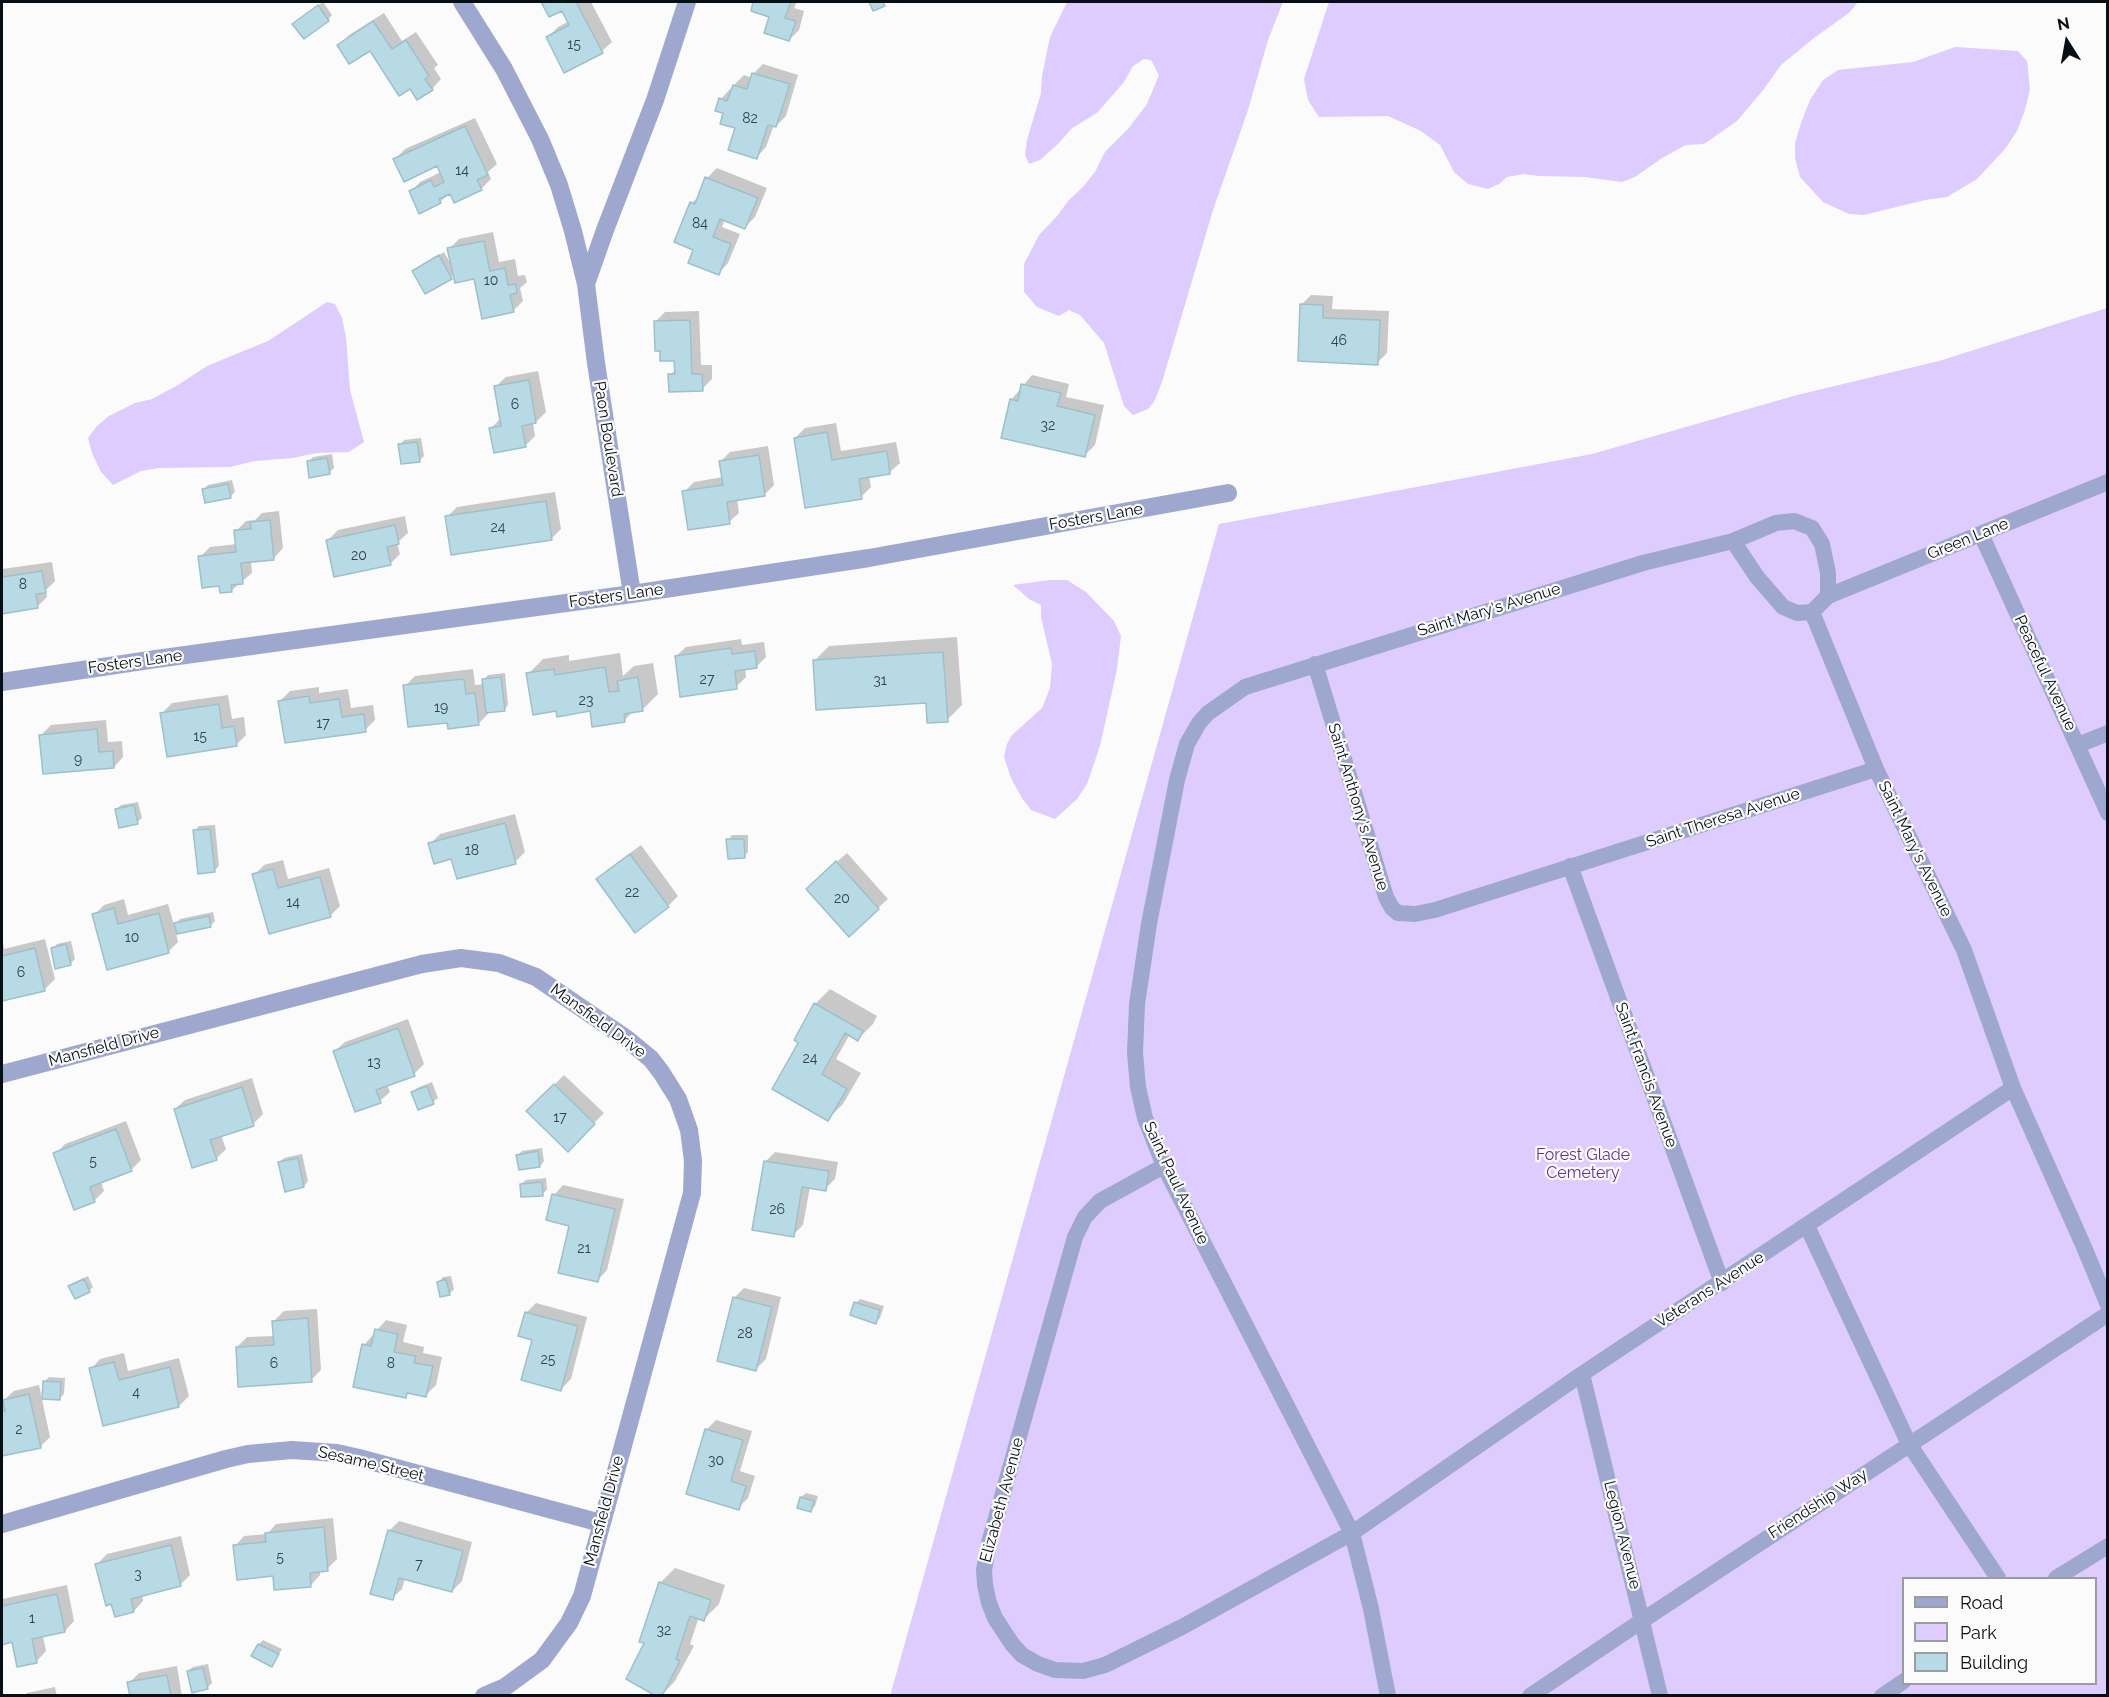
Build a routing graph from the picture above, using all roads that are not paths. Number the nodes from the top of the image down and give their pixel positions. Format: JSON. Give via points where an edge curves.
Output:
{"nodes":[{"id":1,"x":462,"y":2,"type":"edge"},
{"id":2,"x":687,"y":2,"type":"edge"},
{"id":3,"x":586,"y":284,"type":"junction"},
{"id":4,"x":2108,"y":482,"type":"edge"},
{"id":5,"x":1228,"y":493,"type":"dead end"},
{"id":6,"x":1981,"y":534,"type":"junction"},
{"id":7,"x":1733,"y":541,"type":"junction"},
{"id":8,"x":632,"y":594,"type":"junction"},
{"id":9,"x":1828,"y":596,"type":"junction"},
{"id":10,"x":1812,"y":612,"type":"junction"},
{"id":11,"x":1315,"y":664,"type":"junction"},
{"id":12,"x":2,"y":682,"type":"edge"},
{"id":13,"x":2108,"y":733,"type":"edge"},
{"id":14,"x":2078,"y":745,"type":"junction"},
{"id":15,"x":1876,"y":769,"type":"junction"},
{"id":16,"x":2108,"y":813,"type":"edge"},
{"id":17,"x":1569,"y":866,"type":"junction"},
{"id":18,"x":2,"y":1074,"type":"edge"},
{"id":19,"x":2013,"y":1088,"type":"junction"},
{"id":20,"x":1164,"y":1166,"type":"junction"},
{"id":21,"x":1807,"y":1226,"type":"junction"},
{"id":22,"x":1722,"y":1283,"type":"junction"},
{"id":23,"x":2108,"y":1305,"type":"edge"},
{"id":24,"x":2108,"y":1314,"type":"edge"},
{"id":25,"x":1582,"y":1374,"type":"junction"},
{"id":26,"x":1909,"y":1444,"type":"junction"},
{"id":27,"x":601,"y":1523,"type":"junction"},
{"id":28,"x":2,"y":1524,"type":"edge"},
{"id":29,"x":1352,"y":1533,"type":"junction"},
{"id":30,"x":2108,"y":1546,"type":"edge"},
{"id":31,"x":1997,"y":1577,"type":"edge"},
{"id":32,"x":2058,"y":1577,"type":"edge"},
{"id":33,"x":1643,"y":1620,"type":"junction"},
{"id":34,"x":1902,"y":1682,"type":"edge"},
{"id":35,"x":484,"y":1695,"type":"edge"},
{"id":36,"x":1388,"y":1695,"type":"edge"},
{"id":37,"x":1530,"y":1695,"type":"edge"},
{"id":38,"x":1660,"y":1695,"type":"edge"},
{"id":39,"x":1882,"y":1695,"type":"edge"}],
"edges":[{"from":1,"to":3,"type":"street","name":"Paon Boulevard","via":[[504,69],[540,139],[565,204]]},
{"from":2,"to":3,"type":"street","name":"Paon Boulevard"},
{"from":3,"to":8,"type":"street","name":"Paon Boulevard"},
{"from":4,"to":6,"type":"lane","name":"Green Lane"},
{"from":5,"to":8,"type":"street","name":"Fosters Lane","via":[[869,558]]},
{"from":6,"to":9,"type":"lane","name":"Green Lane"},
{"from":6,"to":14,"type":"lane","name":"Peaceful Avenue"},
{"from":7,"to":9,"type":"lane","name":"Saint Mary's Avenue","via":[[1776,523],[1794,521],[1812,528],[1822,544]]},
{"from":7,"to":10,"type":"lane","via":[[1757,578],[1783,607],[1797,613]]},
{"from":7,"to":11,"type":"lane","name":"Saint Mary's Avenue","via":[[1643,562]]},
{"from":8,"to":12,"type":"street","name":"Fosters Lane"},
{"from":9,"to":10,"type":"lane"},
{"from":10,"to":15,"type":"lane","name":"Saint Mary's Avenue"},
{"from":11,"to":17,"type":"lane","name":"Saint Anthony's Avenue","via":[[1386,897],[1398,913],[1435,910]]},
{"from":11,"to":20,"type":"lane","name":"Saint Paul Avenue","via":[[1245,687],[1203,718],[1187,744],[1149,924],[1137,1004],[1138,1087],[1145,1118]]},
{"from":13,"to":14,"type":"lane"},
{"from":14,"to":16,"type":"lane","name":"Peaceful Avenue"},
{"from":15,"to":17,"type":"lane","name":"Saint Theresa Avenue"},
{"from":15,"to":19,"type":"lane","name":"Saint Mary's Avenue","via":[[1964,950]]},
{"from":17,"to":22,"type":"lane","name":"Saint Francis Avenue"},
{"from":18,"to":27,"type":"street","name":"Mansfield Drive","via":[[422,964],[461,958],[499,963],[536,977],[627,1039],[656,1066],[678,1099],[692,1145],[693,1177],[685,1220]]},
{"from":19,"to":21,"type":"lane","name":"Veterans Avenue"},
{"from":19,"to":23,"type":"lane"},
{"from":20,"to":29,"type":"lane","name":"Saint Paul Avenue"},
{"from":20,"to":29,"type":"lane","name":"Elizabeth Avenue","via":[[1100,1201],[1085,1217],[1075,1237],[989,1543],[985,1585],[995,1618],[1022,1655],[1055,1670],[1083,1671],[1105,1665],[1182,1627]]},
{"from":21,"to":22,"type":"lane","name":"Veterans Avenue"},
{"from":21,"to":26,"type":"lane"},
{"from":22,"to":25,"type":"lane","name":"Veterans Avenue"},
{"from":24,"to":26,"type":"lane","name":"Friendship Way"},
{"from":25,"to":29,"type":"lane","name":"Veterans Avenue"},
{"from":25,"to":33,"type":"lane","name":"Legion Avenue"},
{"from":26,"to":31,"type":"lane"},
{"from":26,"to":33,"type":"lane","name":"Friendship Way"},
{"from":27,"to":28,"type":"street","name":"Sesame Street","via":[[359,1458],[292,1450],[226,1460]]},
{"from":27,"to":35,"type":"street","name":"Mansfield Drive","via":[[582,1596],[569,1623],[542,1660],[505,1687]]},
{"from":29,"to":36,"type":"lane"},
{"from":30,"to":32,"type":"lane"},
{"from":33,"to":37,"type":"lane","name":"Friendship Way"},
{"from":33,"to":38,"type":"lane","name":"Legion Avenue"},
{"from":34,"to":39,"type":"lane"}]}
